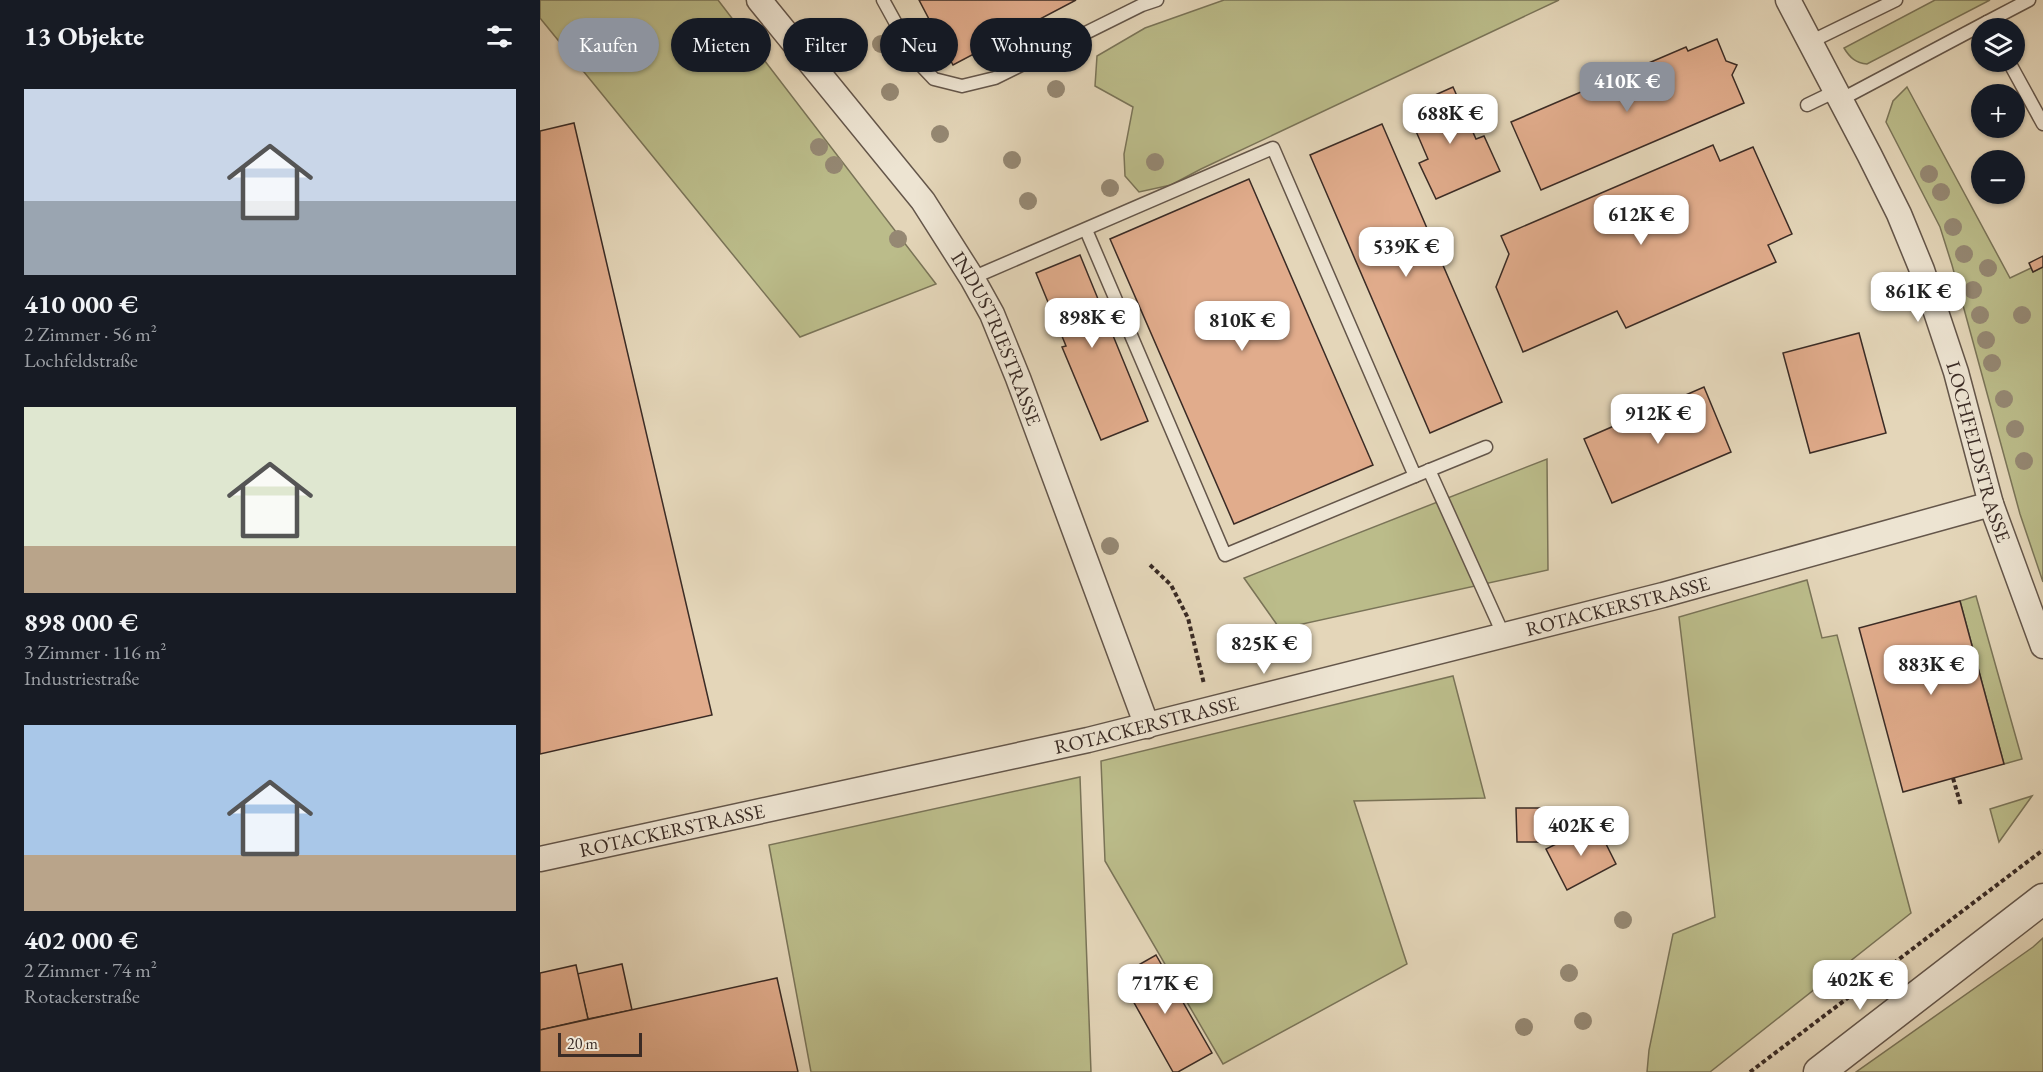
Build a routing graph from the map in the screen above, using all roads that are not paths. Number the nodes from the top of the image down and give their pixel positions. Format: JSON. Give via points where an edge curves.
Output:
{"nodes":[{"id":1,"x":759,"y":0,"type":"edge"},
{"id":2,"x":883,"y":0,"type":"edge"},
{"id":3,"x":1157,"y":0,"type":"edge"},
{"id":4,"x":1788,"y":0,"type":"edge"},
{"id":5,"x":1896,"y":0,"type":"edge"},
{"id":6,"x":2029,"y":0,"type":"edge"},
{"id":7,"x":1141,"y":3,"type":"edge"},
{"id":8,"x":2000,"y":18,"type":"edge"},
{"id":9,"x":1971,"y":33,"type":"edge"},
{"id":10,"x":1810,"y":42,"type":"junction"},
{"id":11,"x":2014,"y":72,"type":"edge"},
{"id":12,"x":1838,"y":95,"type":"junction"},
{"id":13,"x":1807,"y":105,"type":"dead end"},
{"id":14,"x":2043,"y":124,"type":"edge"},
{"id":15,"x":1086,"y":230,"type":"junction"},
{"id":16,"x":972,"y":278,"type":"junction"},
{"id":17,"x":1486,"y":447,"type":"dead end"},
{"id":18,"x":1429,"y":470,"type":"junction"},
{"id":19,"x":1414,"y":476,"type":"junction"},
{"id":20,"x":1991,"y":504,"type":"junction"},
{"id":21,"x":1504,"y":636,"type":"junction"},
{"id":22,"x":2043,"y":646,"type":"edge"},
{"id":23,"x":1147,"y":726,"type":"junction"},
{"id":24,"x":540,"y":859,"type":"edge"},
{"id":25,"x":2043,"y":899,"type":"edge"},
{"id":26,"x":1820,"y":1072,"type":"edge"}],
"edges":[{"from":1,"to":16,"type":"street","name":"INDUSTRIESTRASSE","via":[[923,201]]},
{"from":2,"to":7,"type":"lane","via":[[916,60],[934,79],[962,86],[995,78]]},
{"from":3,"to":7,"type":"lane"},
{"from":4,"to":10,"type":"street","name":"LOCHFELDSTRASSE"},
{"from":5,"to":10,"type":"lane"},
{"from":6,"to":8,"type":"lane"},
{"from":9,"to":12,"type":"lane"},
{"from":10,"to":12,"type":"street","name":"LOCHFELDSTRASSE"},
{"from":11,"to":14,"type":"lane"},
{"from":12,"to":13,"type":"lane"},
{"from":12,"to":20,"type":"street","name":"LOCHFELDSTRASSE","via":[[1899,214],[1922,270],[1956,372]]},
{"from":15,"to":16,"type":"lane"},
{"from":15,"to":19,"type":"lane","via":[[1225,555]]},
{"from":15,"to":19,"type":"lane","via":[[1273,148]]},
{"from":16,"to":23,"type":"street","name":"INDUSTRIESTRASSE","via":[[992,314],[1018,378]]},
{"from":17,"to":18,"type":"lane"},
{"from":18,"to":19,"type":"lane"},
{"from":18,"to":21,"type":"lane"},
{"from":20,"to":21,"type":"street","name":"ROTACKERSTRASSE"},
{"from":20,"to":22,"type":"street","name":"LOCHFELDSTRASSE"},
{"from":21,"to":23,"type":"street","name":"ROTACKERSTRASSE"},
{"from":23,"to":24,"type":"street","name":"ROTACKERSTRASSE"},
{"from":25,"to":26,"type":"street"}]}
